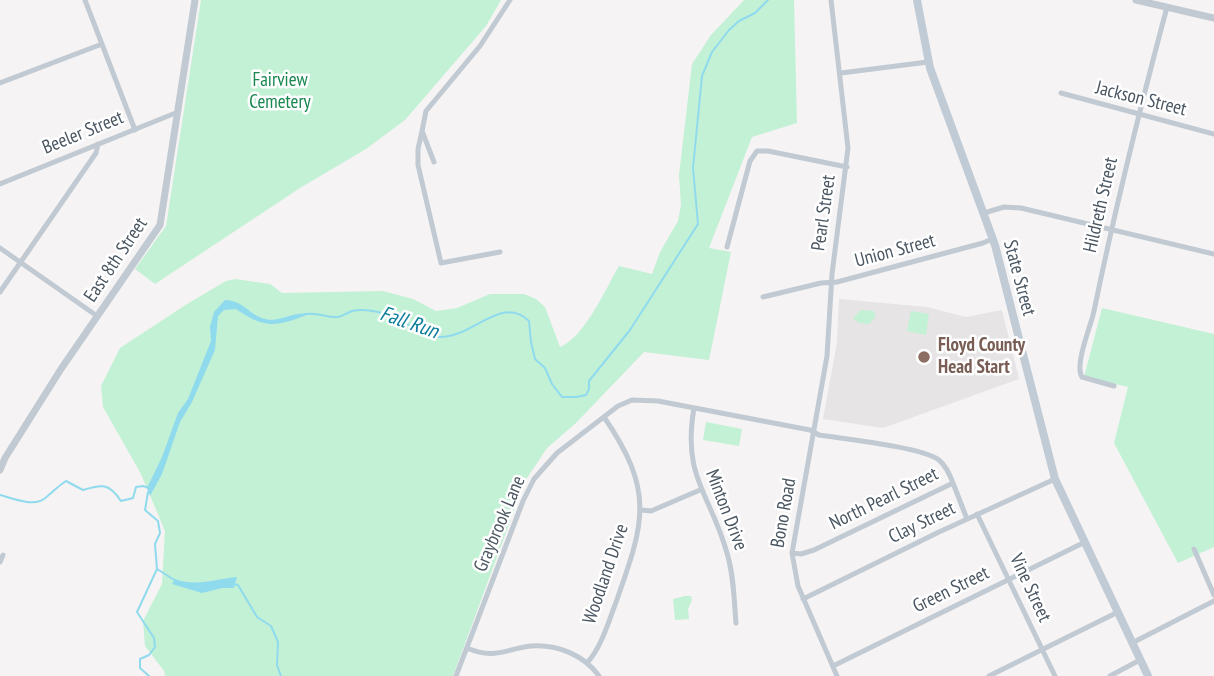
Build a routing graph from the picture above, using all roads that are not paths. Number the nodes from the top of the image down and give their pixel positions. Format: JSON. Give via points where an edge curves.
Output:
{"nodes":[{"id":1,"x":85,"y":0,"type":"edge"},
{"id":2,"x":195,"y":0,"type":"edge"},
{"id":3,"x":510,"y":0,"type":"edge"},
{"id":4,"x":831,"y":0,"type":"edge"},
{"id":5,"x":918,"y":0,"type":"edge"},
{"id":6,"x":1136,"y":0,"type":"edge"},
{"id":7,"x":1165,"y":5,"type":"edge"},
{"id":8,"x":1214,"y":18,"type":"edge"},
{"id":9,"x":102,"y":44,"type":"junction"},
{"id":10,"x":928,"y":62,"type":"junction"},
{"id":11,"x":841,"y":73,"type":"junction"},
{"id":12,"x":0,"y":83,"type":"edge"},
{"id":13,"x":1060,"y":93,"type":"dead end"},
{"id":14,"x":178,"y":112,"type":"junction"},
{"id":15,"x":1139,"y":115,"type":"junction"},
{"id":16,"x":135,"y":130,"type":"junction"},
{"id":17,"x":422,"y":131,"type":"junction"},
{"id":18,"x":1214,"y":134,"type":"edge"},
{"id":19,"x":98,"y":145,"type":"junction"},
{"id":20,"x":434,"y":162,"type":"dead end"},
{"id":21,"x":846,"y":167,"type":"junction"},
{"id":22,"x":0,"y":184,"type":"edge"},
{"id":23,"x":984,"y":213,"type":"junction"},
{"id":24,"x":1110,"y":229,"type":"junction"},
{"id":25,"x":992,"y":239,"type":"junction"},
{"id":26,"x":727,"y":247,"type":"dead end"},
{"id":27,"x":0,"y":248,"type":"edge"},
{"id":28,"x":500,"y":252,"type":"dead end"},
{"id":29,"x":1214,"y":254,"type":"edge"},
{"id":30,"x":21,"y":262,"type":"junction"},
{"id":31,"x":832,"y":283,"type":"junction"},
{"id":32,"x":0,"y":292,"type":"edge"},
{"id":33,"x":763,"y":297,"type":"dead end"},
{"id":34,"x":97,"y":316,"type":"junction"},
{"id":35,"x":1114,"y":386,"type":"dead end"},
{"id":36,"x":694,"y":408,"type":"junction"},
{"id":37,"x":604,"y":416,"type":"junction"},
{"id":38,"x":814,"y":431,"type":"junction"},
{"id":39,"x":0,"y":470,"type":"edge"},
{"id":40,"x":1055,"y":479,"type":"junction"},
{"id":41,"x":953,"y":483,"type":"junction"},
{"id":42,"x":700,"y":489,"type":"junction"},
{"id":43,"x":642,"y":510,"type":"junction"},
{"id":44,"x":977,"y":514,"type":"junction"},
{"id":45,"x":967,"y":519,"type":"junction"},
{"id":46,"x":1083,"y":544,"type":"junction"},
{"id":47,"x":1194,"y":549,"type":"dead end"},
{"id":48,"x":792,"y":553,"type":"junction"},
{"id":49,"x":3,"y":555,"type":"dead end"},
{"id":50,"x":0,"y":562,"type":"edge"},
{"id":51,"x":1009,"y":580,"type":"junction"},
{"id":52,"x":1214,"y":594,"type":"edge"},
{"id":53,"x":803,"y":599,"type":"junction"},
{"id":54,"x":1214,"y":601,"type":"edge"},
{"id":55,"x":1116,"y":613,"type":"junction"},
{"id":56,"x":736,"y":623,"type":"dead end"},
{"id":57,"x":1132,"y":643,"type":"junction"},
{"id":58,"x":467,"y":648,"type":"junction"},
{"id":59,"x":1042,"y":650,"type":"junction"},
{"id":60,"x":1140,"y":660,"type":"junction"},
{"id":61,"x":587,"y":663,"type":"junction"},
{"id":62,"x":833,"y":666,"type":"junction"},
{"id":63,"x":456,"y":676,"type":"edge"},
{"id":64,"x":599,"y":676,"type":"edge"},
{"id":65,"x":837,"y":676,"type":"edge"},
{"id":66,"x":989,"y":676,"type":"edge"},
{"id":67,"x":1055,"y":676,"type":"edge"},
{"id":68,"x":1110,"y":676,"type":"edge"},
{"id":69,"x":1148,"y":676,"type":"edge"}],
"edges":[{"from":1,"to":9,"type":"street"},
{"from":2,"to":14,"type":"street","name":"East 8th Street"},
{"from":3,"to":17,"type":"street","via":[[426,111]]},
{"from":4,"to":11,"type":"street","name":"Pearl Street"},
{"from":5,"to":10,"type":"main road","name":"State Street"},
{"from":6,"to":7,"type":"street"},
{"from":7,"to":8,"type":"street"},
{"from":7,"to":15,"type":"street","name":"Hildreth Street"},
{"from":9,"to":12,"type":"street"},
{"from":9,"to":16,"type":"street"},
{"from":10,"to":11,"type":"street"},
{"from":10,"to":23,"type":"main road","name":"State Street"},
{"from":11,"to":21,"type":"street","name":"Pearl Street","via":[[849,140]]},
{"from":13,"to":15,"type":"street","name":"Jackson Street"},
{"from":14,"to":16,"type":"street","name":"Beeler Street"},
{"from":14,"to":34,"type":"street","name":"East 8th Street","via":[[160,225]]},
{"from":15,"to":18,"type":"street","name":"Jackson Street"},
{"from":15,"to":24,"type":"street","name":"Hildreth Street"},
{"from":16,"to":19,"type":"street","name":"Beeler Street"},
{"from":17,"to":20,"type":"street"},
{"from":17,"to":28,"type":"street","via":[[418,163],[441,263]]},
{"from":19,"to":22,"type":"street","name":"Beeler Street"},
{"from":19,"to":30,"type":"street"},
{"from":21,"to":26,"type":"street","via":[[757,151],[750,161]]},
{"from":21,"to":31,"type":"street","name":"Pearl Street"},
{"from":23,"to":24,"type":"street","via":[[1021,208]]},
{"from":23,"to":25,"type":"main road","name":"State Street"},
{"from":24,"to":29,"type":"street"},
{"from":24,"to":35,"type":"street","name":"Hildreth Street","via":[[1078,369],[1084,378]]},
{"from":25,"to":31,"type":"street","name":"Union Street"},
{"from":25,"to":40,"type":"main road","name":"State Street"},
{"from":27,"to":30,"type":"street"},
{"from":30,"to":32,"type":"street"},
{"from":30,"to":34,"type":"street"},
{"from":31,"to":33,"type":"street","name":"Union Street"},
{"from":31,"to":38,"type":"street","name":"Pearl Street","via":[[827,354]]},
{"from":34,"to":39,"type":"street","name":"East 8th Street"},
{"from":36,"to":37,"type":"street","name":"Graybrook Lane","via":[[640,399]]},
{"from":36,"to":38,"type":"street","name":"Graybrook Lane"},
{"from":36,"to":42,"type":"street","name":"Minton Drive","via":[[690,453]]},
{"from":37,"to":43,"type":"street","name":"Woodland Drive","via":[[632,469]]},
{"from":37,"to":58,"type":"street","name":"Graybrook Lane","via":[[534,478]]},
{"from":38,"to":41,"type":"street","name":"Graybrook Lane","via":[[931,455],[946,468]]},
{"from":38,"to":48,"type":"street","name":"Bono Road"},
{"from":40,"to":44,"type":"street","name":"Clay Street"},
{"from":40,"to":46,"type":"main road","name":"State Street"},
{"from":41,"to":45,"type":"street","name":"North Pearl Street"},
{"from":41,"to":48,"type":"street","name":"North Pearl Street","via":[[814,550]]},
{"from":42,"to":43,"type":"street","via":[[651,511]]},
{"from":42,"to":56,"type":"street","name":"Minton Drive","via":[[728,555]]},
{"from":43,"to":61,"type":"street","name":"Woodland Drive","via":[[619,593]]},
{"from":44,"to":45,"type":"street","name":"Clay Street"},
{"from":44,"to":51,"type":"street","name":"Vine Street"},
{"from":45,"to":53,"type":"street","name":"Clay Street"},
{"from":46,"to":51,"type":"street","name":"Green Street"},
{"from":46,"to":55,"type":"main road","name":"State Street"},
{"from":47,"to":52,"type":"street"},
{"from":48,"to":53,"type":"street","name":"Bono Road"},
{"from":49,"to":50,"type":"street"},
{"from":51,"to":59,"type":"street","name":"Vine Street"},
{"from":51,"to":62,"type":"street","name":"Green Street"},
{"from":53,"to":62,"type":"street","name":"Bono Road"},
{"from":54,"to":57,"type":"street"},
{"from":55,"to":57,"type":"main road","name":"State Street"},
{"from":55,"to":59,"type":"street"},
{"from":57,"to":60,"type":"main road","name":"State Street"},
{"from":58,"to":61,"type":"street","via":[[491,655],[544,646]]},
{"from":58,"to":63,"type":"street","name":"Graybrook Lane"},
{"from":59,"to":66,"type":"street"},
{"from":59,"to":67,"type":"street","name":"Vine Street"},
{"from":60,"to":68,"type":"street"},
{"from":60,"to":69,"type":"main road","name":"State Street"},
{"from":61,"to":64,"type":"street"},
{"from":62,"to":65,"type":"street","name":"Bono Road"}]}
